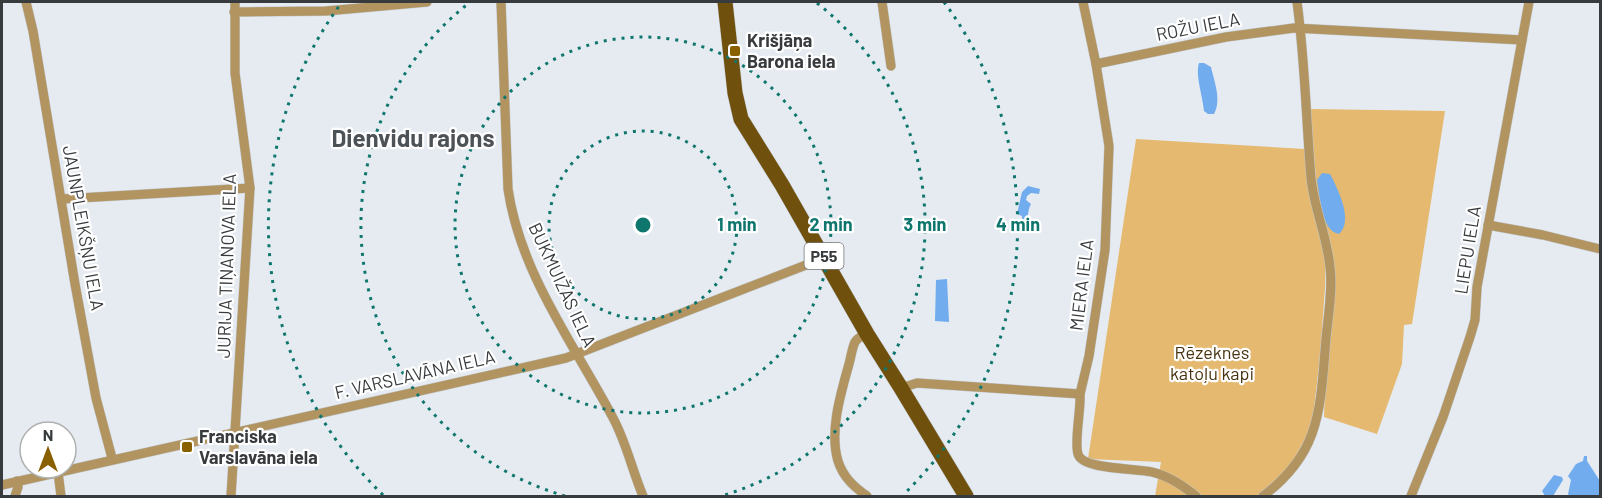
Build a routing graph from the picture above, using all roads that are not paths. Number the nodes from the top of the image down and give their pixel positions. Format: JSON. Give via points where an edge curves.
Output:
{"nodes":[{"id":1,"x":26,"y":2,"type":"edge"},
{"id":2,"x":235,"y":2,"type":"edge"},
{"id":3,"x":427,"y":2,"type":"edge"},
{"id":4,"x":501,"y":2,"type":"edge"},
{"id":5,"x":725,"y":2,"type":"edge"},
{"id":6,"x":882,"y":2,"type":"edge"},
{"id":7,"x":1083,"y":2,"type":"edge"},
{"id":8,"x":1297,"y":2,"type":"edge"},
{"id":9,"x":1529,"y":2,"type":"edge"},
{"id":10,"x":234,"y":12,"type":"junction"},
{"id":11,"x":1301,"y":28,"type":"junction"},
{"id":12,"x":1522,"y":40,"type":"junction"},
{"id":13,"x":1096,"y":64,"type":"junction"},
{"id":14,"x":891,"y":66,"type":"dead end"},
{"id":15,"x":250,"y":188,"type":"junction"},
{"id":16,"x":62,"y":199,"type":"junction"},
{"id":17,"x":1488,"y":225,"type":"junction"},
{"id":18,"x":1600,"y":249,"type":"edge"},
{"id":19,"x":824,"y":258,"type":"junction"},
{"id":20,"x":867,"y":334,"type":"junction"},
{"id":21,"x":576,"y":355,"type":"junction"},
{"id":22,"x":902,"y":387,"type":"junction"},
{"id":23,"x":1080,"y":394,"type":"junction"},
{"id":24,"x":235,"y":432,"type":"junction"},
{"id":25,"x":112,"y":458,"type":"junction"},
{"id":26,"x":78,"y":467,"type":"edge"},
{"id":27,"x":22,"y":480,"type":"edge"},
{"id":28,"x":59,"y":480,"type":"edge"},
{"id":29,"x":17,"y":481,"type":"junction"},
{"id":30,"x":2,"y":485,"type":"edge"},
{"id":31,"x":15,"y":496,"type":"edge"},
{"id":32,"x":61,"y":496,"type":"edge"},
{"id":33,"x":231,"y":496,"type":"edge"},
{"id":34,"x":643,"y":496,"type":"edge"},
{"id":35,"x":867,"y":496,"type":"edge"},
{"id":36,"x":966,"y":496,"type":"edge"},
{"id":37,"x":1196,"y":496,"type":"edge"},
{"id":38,"x":1263,"y":496,"type":"edge"},
{"id":39,"x":1412,"y":496,"type":"edge"}],
"edges":[{"from":1,"to":16,"type":"street","name":"JAUNPLEIKŠŅU IELA"},
{"from":2,"to":10,"type":"street","name":"JURIJA TIŅANOVA IELA"},
{"from":3,"to":10,"type":"street","via":[[326,11]]},
{"from":4,"to":21,"type":"street","name":"BUKMUIŽAS IELA","via":[[512,216],[539,282]]},
{"from":5,"to":19,"type":"main road","number":"P55","via":[[741,119]]},
{"from":6,"to":14,"type":"street"},
{"from":7,"to":13,"type":"street","name":"MIERA IELA"},
{"from":8,"to":11,"type":"street"},
{"from":9,"to":12,"type":"street","name":"LIEPU IELA"},
{"from":10,"to":15,"type":"street","name":"JURIJA TIŅANOVA IELA","via":[[234,72]]},
{"from":11,"to":12,"type":"street","name":"ROŽU IELA"},
{"from":11,"to":13,"type":"street","name":"ROŽU IELA","via":[[1226,37]]},
{"from":11,"to":38,"type":"street","via":[[1313,197],[1330,268],[1330,293],[1313,432],[1291,470]]},
{"from":12,"to":17,"type":"street","name":"LIEPU IELA"},
{"from":13,"to":23,"type":"street","name":"MIERA IELA","via":[[1109,146],[1105,250]]},
{"from":15,"to":16,"type":"street"},
{"from":15,"to":24,"type":"street","name":"JURIJA TIŅANOVA IELA"},
{"from":16,"to":25,"type":"street","name":"JAUNPLEIKŠŅU IELA","via":[[96,398]]},
{"from":17,"to":18,"type":"street"},
{"from":17,"to":39,"type":"street","name":"LIEPU IELA","via":[[1475,321]]},
{"from":19,"to":20,"type":"main road","number":"P55"},
{"from":19,"to":21,"type":"street","name":"F. VARSLAVĀNA IELA"},
{"from":20,"to":22,"type":"main road","number":"P55"},
{"from":20,"to":35,"type":"street","via":[[858,338],[854,346],[835,438],[844,474]]},
{"from":21,"to":24,"type":"street","name":"F. VARSLAVĀNA IELA"},
{"from":21,"to":34,"type":"street","name":"BUKMUIŽAS IELA","via":[[614,418]]},
{"from":22,"to":23,"type":"street","via":[[917,382]]},
{"from":22,"to":36,"type":"main road","number":"P55"},
{"from":23,"to":37,"type":"street","name":"MIERA IELA","via":[[1078,453],[1084,462],[1152,472]]},
{"from":24,"to":25,"type":"street","name":"F. VARSLAVĀNA IELA"},
{"from":24,"to":33,"type":"street","name":"JURIJA TIŅANOVA IELA"},
{"from":25,"to":26,"type":"street","name":"F. VARSLAVĀNA IELA"},
{"from":27,"to":29,"type":"street","name":"F. VARSLAVĀNA IELA"},
{"from":28,"to":32,"type":"street"},
{"from":29,"to":30,"type":"street","name":"F. VARSLAVĀNA IELA"},
{"from":29,"to":31,"type":"street"}]}
